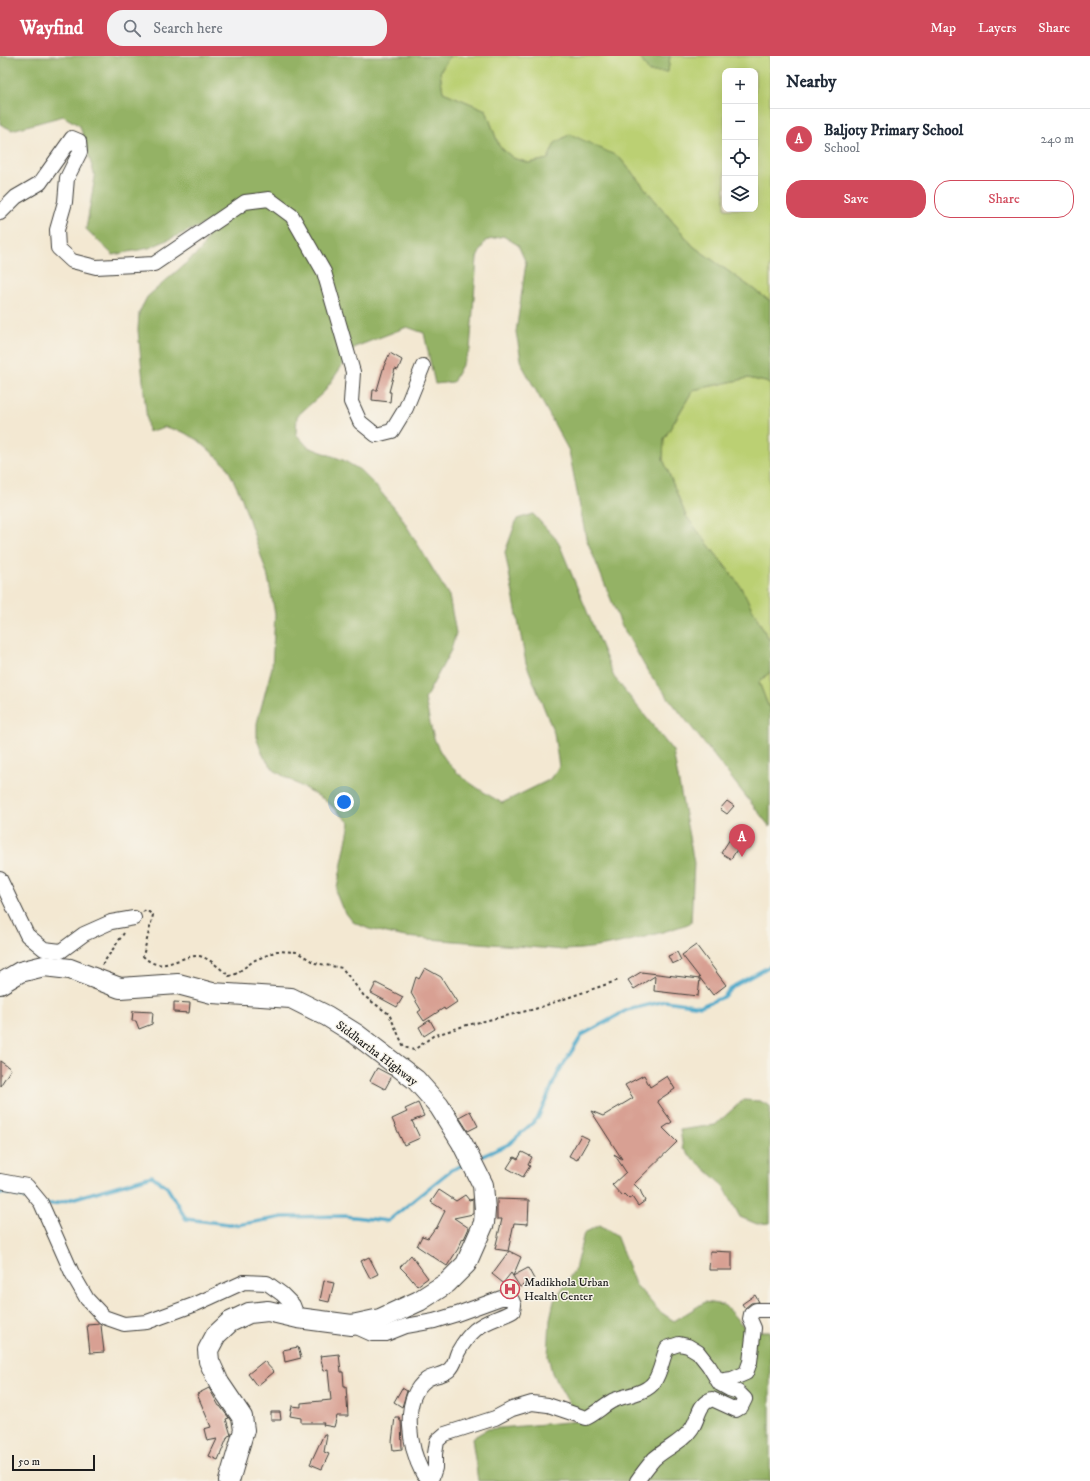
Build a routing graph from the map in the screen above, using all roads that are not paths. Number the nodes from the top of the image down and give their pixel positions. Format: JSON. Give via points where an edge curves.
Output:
{"nodes":[{"id":1,"x":0,"y":213,"type":"edge"},
{"id":2,"x":423,"y":366,"type":"dead end"},
{"id":3,"x":0,"y":879,"type":"edge"},
{"id":4,"x":134,"y":918,"type":"road end"},
{"id":5,"x":0,"y":984,"type":"edge"},
{"id":6,"x":0,"y":1181,"type":"edge"},
{"id":7,"x":770,"y":1310,"type":"edge"},
{"id":8,"x":298,"y":1318,"type":"junction"},
{"id":9,"x":352,"y":1325,"type":"junction"},
{"id":10,"x":718,"y":1381,"type":"junction"},
{"id":11,"x":229,"y":1481,"type":"edge"},
{"id":12,"x":636,"y":1481,"type":"edge"}],
"edges":[{"from":1,"to":2,"type":"street","via":[[16,197],[40,183],[72,138],[79,141],[80,152],[67,178],[65,202],[57,230],[58,248],[72,261],[96,267],[154,264],[245,202],[269,199],[292,216],[324,272],[353,372],[351,402],[360,422],[376,435],[392,431],[406,408]]},
{"from":3,"to":4,"type":"street","via":[[27,935],[44,949],[61,951],[84,934],[110,922]]},
{"from":5,"to":9,"type":"highway","name":"Siddhartha Highway","via":[[20,972],[44,966],[70,969],[120,988],[178,984],[212,993],[291,998],[356,1034],[416,1080],[439,1106],[462,1143],[483,1185],[484,1223],[466,1264],[447,1283],[419,1301],[380,1319]]},
{"from":6,"to":8,"type":"street","via":[[27,1186],[41,1203],[72,1273],[87,1299],[104,1317],[124,1324],[147,1322],[196,1304],[244,1282],[267,1282],[293,1305]]},
{"from":7,"to":10,"type":"street","via":[[756,1310],[750,1314],[754,1328],[750,1362],[746,1373]]},
{"from":8,"to":9,"type":"highway","name":"Siddhartha Highway"},
{"from":8,"to":11,"type":"highway","name":"Siddhartha Highway","via":[[268,1311],[249,1313],[230,1322],[216,1335],[208,1350],[209,1361],[219,1383],[242,1417],[244,1430]]},
{"from":9,"to":10,"type":"street","via":[[372,1334],[386,1334],[406,1326],[457,1314],[501,1298],[512,1300],[513,1311],[474,1330],[458,1351],[454,1364],[448,1371],[427,1379],[416,1392],[409,1411],[417,1463],[423,1474],[432,1477],[437,1441],[444,1434],[496,1418],[512,1409],[532,1403],[548,1405],[586,1418],[611,1402],[643,1391],[653,1384],[667,1348],[679,1344],[698,1352]]},
{"from":10,"to":12,"type":"street","via":[[745,1398],[741,1407],[736,1410],[712,1399],[705,1402],[692,1428],[654,1459]]}]}
